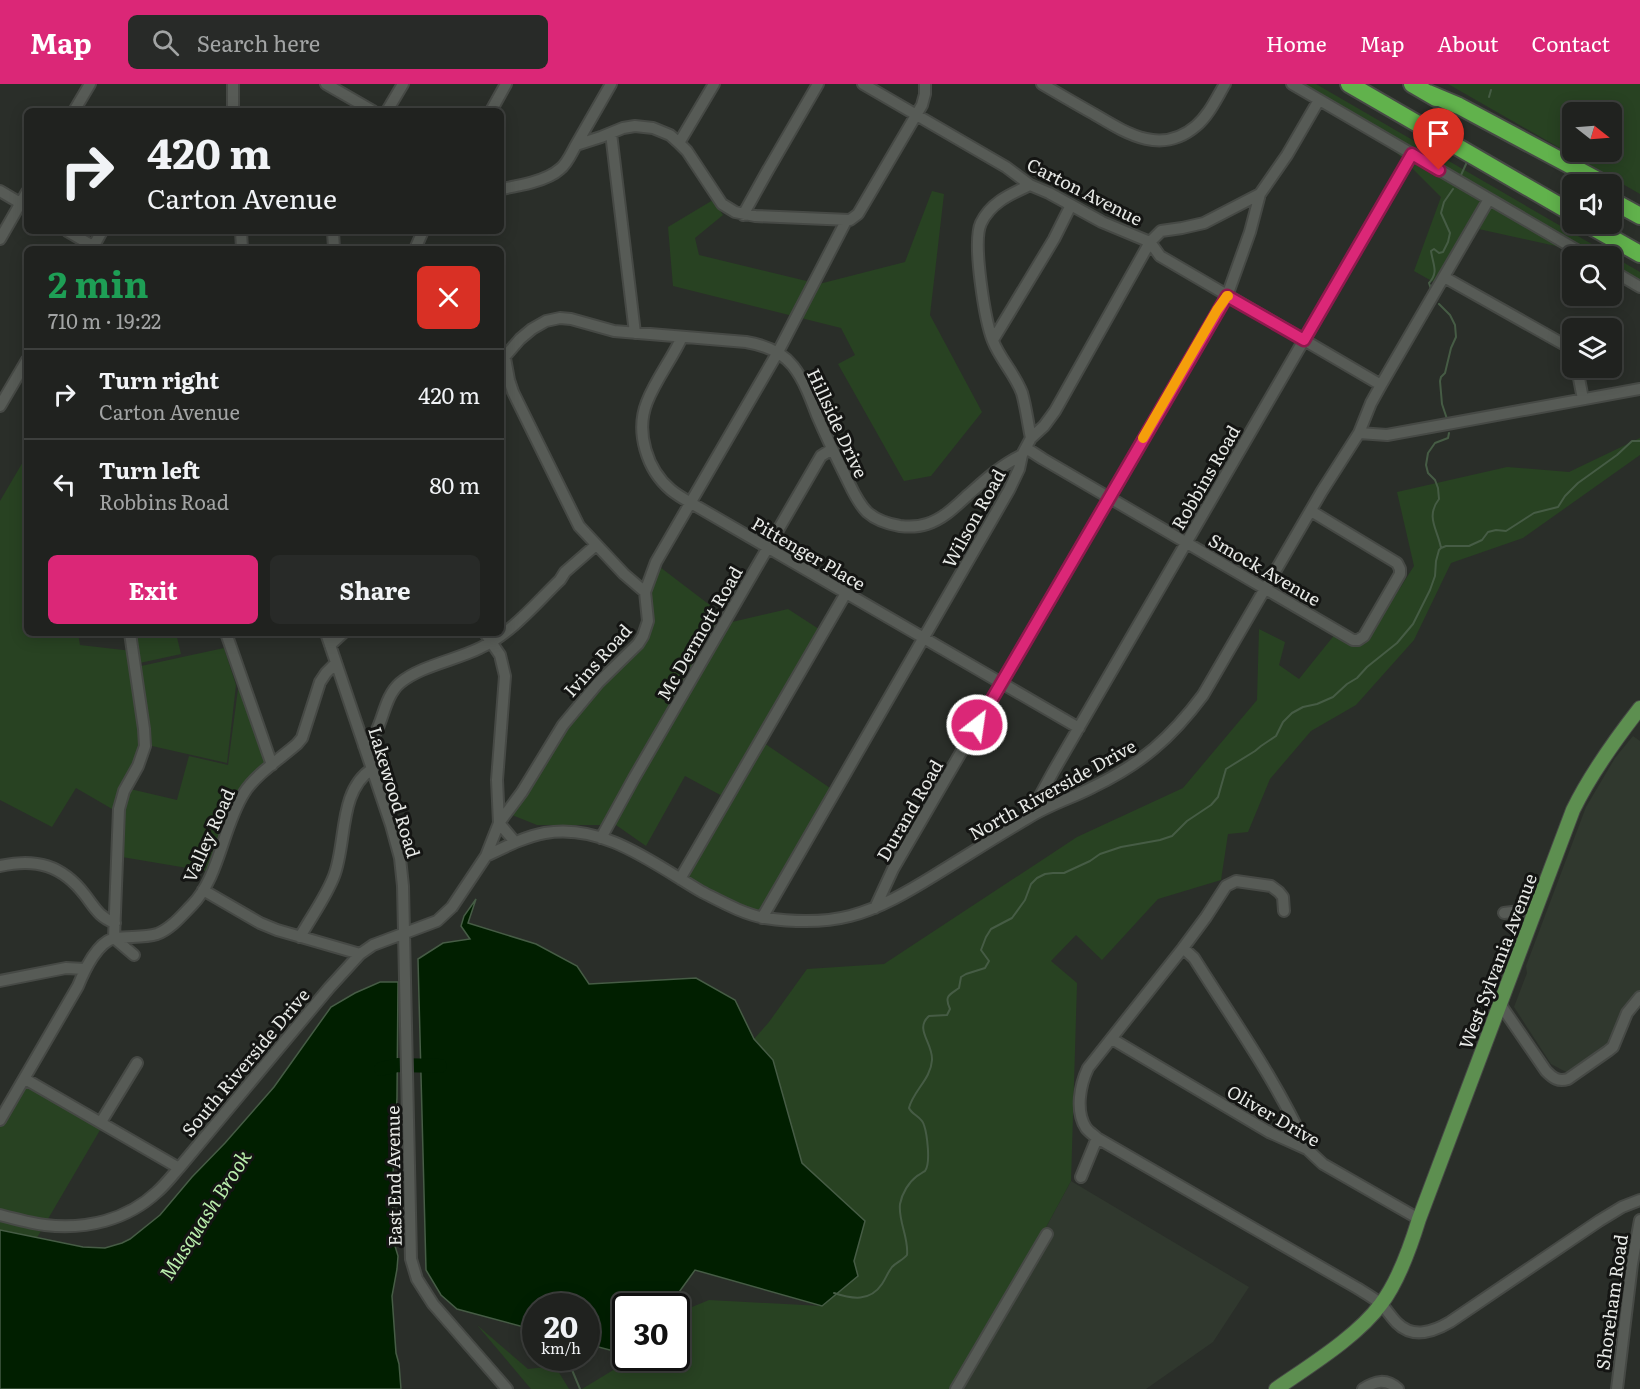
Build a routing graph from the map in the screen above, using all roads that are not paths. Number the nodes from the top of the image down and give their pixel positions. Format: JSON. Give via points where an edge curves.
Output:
{"nodes":[{"id":1,"x":90,"y":84,"type":"edge"},
{"id":2,"x":233,"y":84,"type":"edge"},
{"id":3,"x":326,"y":84,"type":"edge"},
{"id":4,"x":403,"y":84,"type":"edge"},
{"id":5,"x":507,"y":84,"type":"edge"},
{"id":6,"x":611,"y":84,"type":"edge"},
{"id":7,"x":714,"y":84,"type":"edge"},
{"id":8,"x":818,"y":84,"type":"edge"},
{"id":9,"x":863,"y":84,"type":"edge"},
{"id":10,"x":925,"y":84,"type":"edge"},
{"id":11,"x":1042,"y":84,"type":"edge"},
{"id":12,"x":1225,"y":84,"type":"edge"},
{"id":13,"x":1292,"y":84,"type":"edge"},
{"id":14,"x":1349,"y":84,"type":"edge"},
{"id":15,"x":1412,"y":84,"type":"edge"},
{"id":16,"x":1428,"y":93,"type":"junction"},
{"id":17,"x":1319,"y":100,"type":"junction"},
{"id":18,"x":76,"y":108,"type":"edge"},
{"id":19,"x":231,"y":108,"type":"edge"},
{"id":20,"x":368,"y":108,"type":"edge"},
{"id":21,"x":389,"y":108,"type":"edge"},
{"id":22,"x":493,"y":108,"type":"edge"},
{"id":23,"x":916,"y":115,"type":"junction"},
{"id":24,"x":611,"y":134,"type":"junction"},
{"id":25,"x":680,"y":143,"type":"junction"},
{"id":26,"x":576,"y":145,"type":"junction"},
{"id":27,"x":1412,"y":154,"type":"junction"},
{"id":28,"x":1567,"y":174,"type":"edge"},
{"id":29,"x":1586,"y":174,"type":"edge"},
{"id":30,"x":1030,"y":185,"type":"junction"},
{"id":31,"x":504,"y":188,"type":"edge"},
{"id":32,"x":0,"y":191,"type":"edge"},
{"id":33,"x":1260,"y":194,"type":"junction"},
{"id":34,"x":1622,"y":194,"type":"edge"},
{"id":35,"x":1489,"y":199,"type":"junction"},
{"id":36,"x":1640,"y":203,"type":"edge"},
{"id":37,"x":24,"y":205,"type":"edge"},
{"id":38,"x":1071,"y":205,"type":"junction"},
{"id":39,"x":1622,"y":206,"type":"edge"},
{"id":40,"x":1562,"y":207,"type":"edge"},
{"id":41,"x":743,"y":215,"type":"junction"},
{"id":42,"x":1640,"y":216,"type":"edge"},
{"id":43,"x":846,"y":221,"type":"junction"},
{"id":44,"x":73,"y":234,"type":"edge"},
{"id":45,"x":1605,"y":234,"type":"edge"},
{"id":46,"x":0,"y":238,"type":"edge"},
{"id":47,"x":1150,"y":242,"type":"junction"},
{"id":48,"x":91,"y":246,"type":"edge"},
{"id":49,"x":1570,"y":246,"type":"edge"},
{"id":50,"x":1640,"y":254,"type":"edge"},
{"id":51,"x":1622,"y":276,"type":"edge"},
{"id":52,"x":1444,"y":277,"type":"junction"},
{"id":53,"x":1640,"y":287,"type":"edge"},
{"id":54,"x":1227,"y":296,"type":"junction"},
{"id":55,"x":635,"y":333,"type":"junction"},
{"id":56,"x":682,"y":337,"type":"junction"},
{"id":57,"x":993,"y":340,"type":"junction"},
{"id":58,"x":1304,"y":340,"type":"junction"},
{"id":59,"x":1562,"y":343,"type":"edge"},
{"id":60,"x":778,"y":352,"type":"junction"},
{"id":61,"x":504,"y":358,"type":"edge"},
{"id":62,"x":504,"y":363,"type":"edge"},
{"id":63,"x":24,"y":365,"type":"edge"},
{"id":64,"x":1579,"y":378,"type":"edge"},
{"id":65,"x":1381,"y":385,"type":"junction"},
{"id":66,"x":1640,"y":388,"type":"edge"},
{"id":67,"x":1583,"y":399,"type":"junction"},
{"id":68,"x":0,"y":406,"type":"edge"},
{"id":69,"x":1359,"y":433,"type":"junction"},
{"id":70,"x":1026,"y":447,"type":"junction"},
{"id":71,"x":832,"y":449,"type":"junction"},
{"id":72,"x":1109,"y":497,"type":"junction"},
{"id":73,"x":691,"y":503,"type":"junction"},
{"id":74,"x":1311,"y":511,"type":"junction"},
{"id":75,"x":1186,"y":542,"type":"junction"},
{"id":76,"x":596,"y":545,"type":"junction"},
{"id":77,"x":768,"y":548,"type":"junction"},
{"id":78,"x":1265,"y":588,"type":"junction"},
{"id":79,"x":645,"y":592,"type":"junction"},
{"id":80,"x":846,"y":593,"type":"junction"},
{"id":81,"x":504,"y":634,"type":"edge"},
{"id":82,"x":130,"y":636,"type":"edge"},
{"id":83,"x":227,"y":636,"type":"edge"},
{"id":84,"x":327,"y":636,"type":"edge"},
{"id":85,"x":340,"y":636,"type":"edge"},
{"id":86,"x":488,"y":637,"type":"edge"},
{"id":87,"x":923,"y":638,"type":"junction"},
{"id":88,"x":330,"y":645,"type":"junction"},
{"id":89,"x":336,"y":663,"type":"junction"},
{"id":90,"x":1001,"y":684,"type":"junction"},
{"id":91,"x":1640,"y":708,"type":"edge"},
{"id":92,"x":1079,"y":728,"type":"junction"},
{"id":93,"x":364,"y":746,"type":"junction"},
{"id":94,"x":272,"y":765,"type":"junction"},
{"id":95,"x":372,"y":769,"type":"junction"},
{"id":96,"x":1029,"y":817,"type":"junction"},
{"id":97,"x":499,"y":823,"type":"junction"},
{"id":98,"x":601,"y":838,"type":"junction"},
{"id":99,"x":515,"y":842,"type":"junction"},
{"id":100,"x":486,"y":856,"type":"junction"},
{"id":101,"x":0,"y":866,"type":"edge"},
{"id":102,"x":680,"y":879,"type":"junction"},
{"id":103,"x":203,"y":890,"type":"junction"},
{"id":104,"x":875,"y":908,"type":"junction"},
{"id":105,"x":1536,"y":909,"type":"junction"},
{"id":106,"x":1284,"y":911,"type":"dead end"},
{"id":107,"x":1504,"y":913,"type":"dead end"},
{"id":108,"x":762,"y":918,"type":"junction"},
{"id":109,"x":115,"y":924,"type":"junction"},
{"id":110,"x":404,"y":934,"type":"junction"},
{"id":111,"x":114,"y":938,"type":"junction"},
{"id":112,"x":300,"y":938,"type":"junction"},
{"id":113,"x":1183,"y":948,"type":"junction"},
{"id":114,"x":360,"y":954,"type":"junction"},
{"id":115,"x":134,"y":955,"type":"dead end"},
{"id":116,"x":85,"y":969,"type":"junction"},
{"id":117,"x":0,"y":981,"type":"edge"},
{"id":118,"x":1640,"y":997,"type":"edge"},
{"id":119,"x":1500,"y":1004,"type":"junction"},
{"id":120,"x":1112,"y":1039,"type":"junction"},
{"id":121,"x":137,"y":1063,"type":"dead end"},
{"id":122,"x":407,"y":1073,"type":"joint"},
{"id":123,"x":25,"y":1079,"type":"junction"},
{"id":124,"x":0,"y":1120,"type":"edge"},
{"id":125,"x":101,"y":1122,"type":"junction"},
{"id":126,"x":1097,"y":1138,"type":"junction"},
{"id":127,"x":1307,"y":1149,"type":"junction"},
{"id":128,"x":179,"y":1168,"type":"junction"},
{"id":129,"x":1081,"y":1177,"type":"dead end"},
{"id":130,"x":1640,"y":1200,"type":"edge"},
{"id":131,"x":0,"y":1215,"type":"edge"},
{"id":132,"x":1419,"y":1219,"type":"junction"},
{"id":133,"x":1640,"y":1220,"type":"edge"},
{"id":134,"x":1047,"y":1234,"type":"dead end"},
{"id":135,"x":1381,"y":1304,"type":"junction"},
{"id":136,"x":502,"y":1388,"type":"edge"},
{"id":137,"x":956,"y":1389,"type":"edge"},
{"id":138,"x":1276,"y":1389,"type":"edge"},
{"id":139,"x":1363,"y":1389,"type":"edge"},
{"id":140,"x":1398,"y":1389,"type":"edge"},
{"id":141,"x":1617,"y":1389,"type":"edge"}],
"edges":[{"from":1,"to":18,"type":"street"},
{"from":2,"to":19,"type":"street"},
{"from":3,"to":20,"type":"street"},
{"from":4,"to":21,"type":"street"},
{"from":5,"to":22,"type":"street"},
{"from":6,"to":26,"type":"street"},
{"from":7,"to":25,"type":"street"},
{"from":8,"to":41,"type":"street"},
{"from":9,"to":23,"type":"street","name":"Carton Avenue"},
{"from":10,"to":23,"type":"street","name":"Ivins Road","via":[[923,102]]},
{"from":11,"to":12,"type":"street","via":[[1128,134],[1161,140],[1185,133],[1197,124]]},
{"from":13,"to":17,"type":"street"},
{"from":14,"to":40,"type":"highway"},
{"from":15,"to":16,"type":"highway"},
{"from":16,"to":28,"type":"highway"},
{"from":16,"to":29,"type":"highway"},
{"from":17,"to":27,"type":"street"},
{"from":17,"to":33,"type":"street","name":"Durand Road"},
{"from":23,"to":30,"type":"street","name":"Carton Avenue"},
{"from":23,"to":43,"type":"street","name":"Ivins Road","via":[[858,214]]},
{"from":24,"to":25,"type":"street","via":[[623,128],[644,127],[663,132]]},
{"from":24,"to":26,"type":"street"},
{"from":24,"to":55,"type":"street"},
{"from":25,"to":41,"type":"street","via":[[722,204]]},
{"from":26,"to":31,"type":"street","via":[[559,170],[540,180]]},
{"from":27,"to":35,"type":"street"},
{"from":27,"to":58,"type":"street","name":"Robbins Road"},
{"from":30,"to":38,"type":"street","name":"Carton Avenue"},
{"from":30,"to":57,"type":"street","via":[[1000,200],[980,227],[980,268]]},
{"from":32,"to":37,"type":"street"},
{"from":33,"to":47,"type":"street","via":[[1204,223],[1161,231]]},
{"from":33,"to":54,"type":"street","name":"Durand Road"},
{"from":34,"to":36,"type":"highway"},
{"from":35,"to":49,"type":"street"},
{"from":35,"to":52,"type":"street","name":"North Riverside Drive"},
{"from":37,"to":46,"type":"street"},
{"from":38,"to":47,"type":"street","name":"Carton Avenue"},
{"from":38,"to":57,"type":"street"},
{"from":39,"to":42,"type":"highway"},
{"from":41,"to":43,"type":"street"},
{"from":43,"to":60,"type":"street","name":"Ivins Road"},
{"from":44,"to":48,"type":"street"},
{"from":45,"to":50,"type":"highway"},
{"from":47,"to":54,"type":"street","name":"Carton Avenue","via":[[1160,256]]},
{"from":47,"to":70,"type":"street","name":"Wilson Road","via":[[1055,411]]},
{"from":51,"to":53,"type":"street"},
{"from":52,"to":59,"type":"street"},
{"from":52,"to":65,"type":"street","name":"North Riverside Drive"},
{"from":54,"to":58,"type":"street","name":"Carton Avenue"},
{"from":54,"to":72,"type":"street","name":"Durand Road"},
{"from":55,"to":56,"type":"street","name":"Hillside Drive"},
{"from":55,"to":61,"type":"street","name":"Hillside Drive","via":[[560,318],[527,332]]},
{"from":56,"to":60,"type":"street","name":"Hillside Drive","via":[[746,342]]},
{"from":56,"to":73,"type":"street","name":"Pittenger Place","via":[[648,400],[642,430],[647,456],[656,473],[672,491]]},
{"from":57,"to":70,"type":"street","via":[[1022,393]]},
{"from":58,"to":65,"type":"street","name":"Carton Avenue"},
{"from":58,"to":75,"type":"street","name":"Robbins Road"},
{"from":60,"to":71,"type":"street","name":"Hillside Drive","via":[[796,370]]},
{"from":60,"to":73,"type":"street","name":"Ivins Road"},
{"from":62,"to":76,"type":"street","name":"Hillside Drive","via":[[529,426],[578,523]]},
{"from":63,"to":68,"type":"street"},
{"from":64,"to":67,"type":"street"},
{"from":65,"to":69,"type":"street","name":"North Riverside Drive"},
{"from":66,"to":67,"type":"street"},
{"from":67,"to":69,"type":"street","via":[[1387,435]]},
{"from":69,"to":74,"type":"street","name":"North Riverside Drive"},
{"from":70,"to":71,"type":"street","name":"Hillside Drive","via":[[940,518],[916,527],[893,525],[867,512]]},
{"from":70,"to":72,"type":"street","name":"Smock Avenue"},
{"from":70,"to":87,"type":"street","name":"Wilson Road","via":[[1009,490]]},
{"from":71,"to":77,"type":"street","name":"Mc Dermott Road","via":[[821,456]]},
{"from":72,"to":75,"type":"street","name":"Smock Avenue"},
{"from":72,"to":90,"type":"street","name":"Durand Road"},
{"from":73,"to":77,"type":"street","name":"Pittenger Place"},
{"from":73,"to":79,"type":"street","name":"Ivins Road","via":[[656,562]]},
{"from":74,"to":78,"type":"street","name":"North Riverside Drive"},
{"from":74,"to":78,"type":"street","name":"Smock Avenue","via":[[1399,565],[1400,574],[1364,636],[1353,639]]},
{"from":75,"to":78,"type":"street","name":"Smock Avenue"},
{"from":75,"to":92,"type":"street","name":"Robbins Road"},
{"from":76,"to":79,"type":"street","name":"Hillside Drive"},
{"from":76,"to":81,"type":"street"},
{"from":77,"to":80,"type":"street","name":"Pittenger Place"},
{"from":77,"to":98,"type":"street","name":"Mc Dermott Road"},
{"from":78,"to":96,"type":"street","name":"North Riverside Drive","via":[[1203,695],[1167,738],[1116,776]]},
{"from":79,"to":97,"type":"street","name":"Ivins Road","via":[[648,621],[638,644],[575,709]]},
{"from":80,"to":87,"type":"street","name":"Pittenger Place"},
{"from":80,"to":102,"type":"street"},
{"from":82,"to":109,"type":"street","via":[[145,746],[119,808]]},
{"from":83,"to":94,"type":"street"},
{"from":84,"to":88,"type":"street","name":"Lakewood Road"},
{"from":85,"to":88,"type":"street"},
{"from":86,"to":93,"type":"street","via":[[480,649],[400,682],[375,733]]},
{"from":86,"to":97,"type":"street","via":[[500,655],[505,676],[497,780]]},
{"from":87,"to":90,"type":"street","name":"Pittenger Place"},
{"from":87,"to":108,"type":"street","name":"Wilson Road"},
{"from":88,"to":89,"type":"street","name":"Lakewood Road"},
{"from":89,"to":93,"type":"street","name":"Lakewood Road"},
{"from":89,"to":94,"type":"street","name":"Valley Road","via":[[320,682],[302,738]]},
{"from":90,"to":92,"type":"street","name":"Pittenger Place"},
{"from":90,"to":104,"type":"street","name":"Durand Road","via":[[893,869]]},
{"from":91,"to":105,"type":"main road","name":"West Sylvania Avenue","via":[[1579,799]]},
{"from":92,"to":96,"type":"street","name":"Robbins Road"},
{"from":93,"to":95,"type":"street","name":"Lakewood Road"},
{"from":94,"to":103,"type":"street","name":"Valley Road","via":[[244,792]]},
{"from":95,"to":110,"type":"street","name":"Lakewood Road","via":[[400,858]]},
{"from":95,"to":112,"type":"street","via":[[357,783],[345,815],[335,874]]},
{"from":96,"to":104,"type":"street","name":"North Riverside Drive"},
{"from":97,"to":99,"type":"street"},
{"from":97,"to":100,"type":"street","name":"Ivins Road"},
{"from":98,"to":99,"type":"street","name":"North Riverside Drive","via":[[563,831]]},
{"from":98,"to":102,"type":"street","name":"North Riverside Drive"},
{"from":99,"to":100,"type":"street","name":"North Riverside Drive"},
{"from":100,"to":110,"type":"street","name":"South Riverside Drive","via":[[444,915],[428,926]]},
{"from":101,"to":109,"type":"street","via":[[29,862],[52,867],[75,883],[102,916]]},
{"from":102,"to":108,"type":"street","name":"North Riverside Drive"},
{"from":103,"to":111,"type":"street","name":"Valley Road","via":[[165,930]]},
{"from":103,"to":112,"type":"street","via":[[260,923]]},
{"from":104,"to":108,"type":"street","name":"North Riverside Drive","via":[[816,921]]},
{"from":105,"to":107,"type":"street"},
{"from":105,"to":119,"type":"main road","name":"West Sylvania Avenue"},
{"from":106,"to":113,"type":"street","via":[[1283,897],[1271,886],[1236,881],[1226,886]]},
{"from":109,"to":111,"type":"street"},
{"from":110,"to":114,"type":"street","name":"South Riverside Drive"},
{"from":110,"to":122,"type":"street","name":"Lakewood Road"},
{"from":111,"to":115,"type":"street"},
{"from":111,"to":116,"type":"street","via":[[95,953]]},
{"from":112,"to":114,"type":"street"},
{"from":113,"to":120,"type":"street"},
{"from":113,"to":127,"type":"street","via":[[1194,958],[1275,1086]]},
{"from":114,"to":128,"type":"street","name":"South Riverside Drive"},
{"from":116,"to":117,"type":"street","via":[[66,968]]},
{"from":116,"to":123,"type":"street"},
{"from":118,"to":119,"type":"street","via":[[1627,1013],[1608,1051],[1562,1081],[1546,1071]]},
{"from":119,"to":132,"type":"main road","name":"West Sylvania Avenue"},
{"from":120,"to":126,"type":"street","via":[[1088,1068],[1081,1090],[1083,1120]]},
{"from":120,"to":127,"type":"street","name":"Oliver Drive","via":[[1269,1132]]},
{"from":121,"to":125,"type":"street"},
{"from":122,"to":136,"type":"street","name":"East End Avenue","via":[[410,1247],[414,1270],[434,1304]]},
{"from":123,"to":124,"type":"street"},
{"from":123,"to":125,"type":"street"},
{"from":125,"to":128,"type":"street"},
{"from":126,"to":129,"type":"street"},
{"from":126,"to":135,"type":"street"},
{"from":127,"to":132,"type":"street","name":"Oliver Drive","via":[[1323,1164]]},
{"from":128,"to":131,"type":"street","name":"South Riverside Drive","via":[[144,1203],[102,1222],[64,1227]]},
{"from":130,"to":135,"type":"street","via":[[1599,1221],[1436,1330],[1408,1330],[1398,1325]]},
{"from":132,"to":135,"type":"main road","name":"West Sylvania Avenue","via":[[1418,1241]]},
{"from":133,"to":141,"type":"street","name":"Shoreham Road"},
{"from":134,"to":137,"type":"street"},
{"from":135,"to":138,"type":"main road","name":"West Sylvania Avenue","via":[[1347,1337]]},
{"from":139,"to":140,"type":"street","via":[[1383,1381]]}]}
